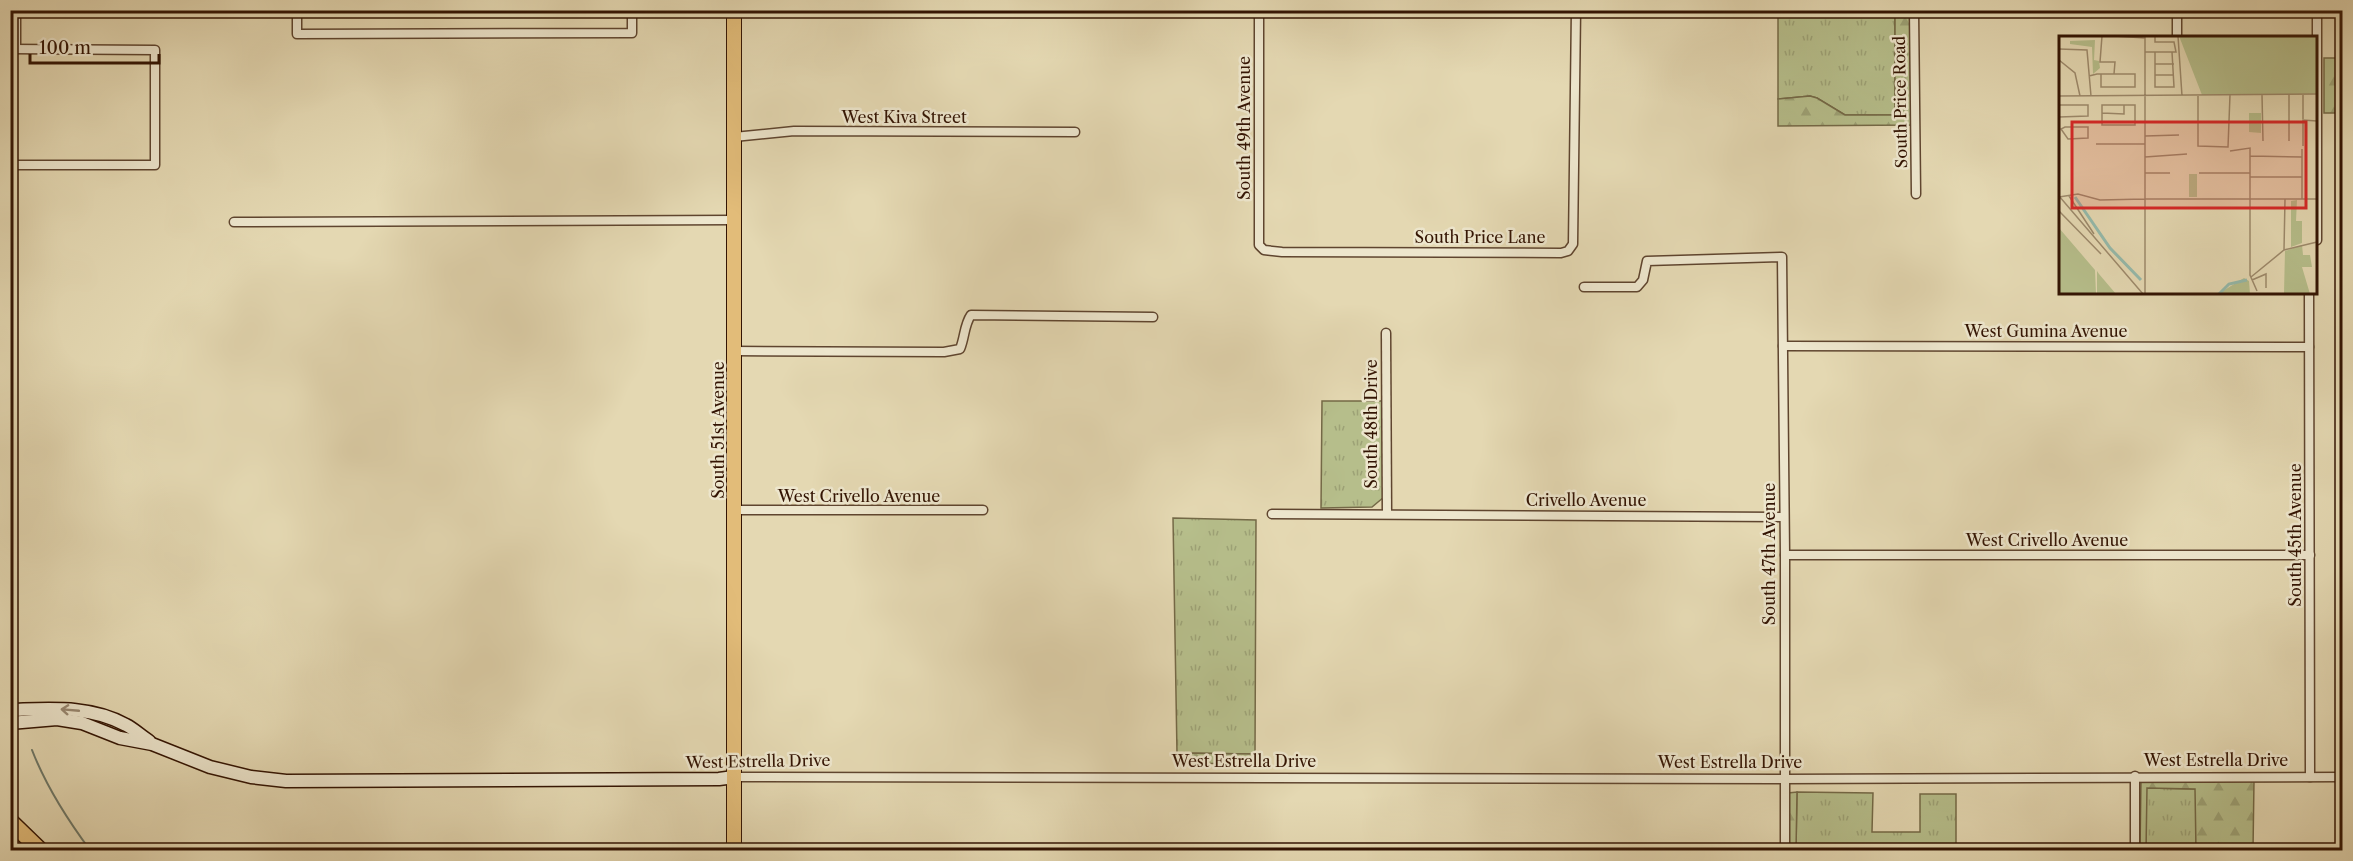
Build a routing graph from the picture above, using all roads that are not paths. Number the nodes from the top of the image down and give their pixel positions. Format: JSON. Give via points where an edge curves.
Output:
{"nodes":[{"id":1,"x":16,"y":10,"type":"edge"},
{"id":2,"x":297,"y":10,"type":"edge"},
{"id":3,"x":632,"y":10,"type":"edge"},
{"id":4,"x":734,"y":10,"type":"edge"},
{"id":5,"x":1259,"y":10,"type":"edge"},
{"id":6,"x":1576,"y":10,"type":"edge"},
{"id":7,"x":1914,"y":10,"type":"edge"},
{"id":8,"x":2177,"y":10,"type":"edge"},
{"id":9,"x":2317,"y":10,"type":"edge"},
{"id":10,"x":2177,"y":36,"type":"edge"},
{"id":11,"x":13,"y":49,"type":"edge"},
{"id":12,"x":1075,"y":132,"type":"dead end"},
{"id":13,"x":734,"y":138,"type":"junction"},
{"id":14,"x":10,"y":165,"type":"edge"},
{"id":15,"x":1916,"y":194,"type":"dead end"},
{"id":16,"x":734,"y":220,"type":"junction"},
{"id":17,"x":234,"y":222,"type":"dead end"},
{"id":18,"x":2318,"y":240,"type":"dead end"},
{"id":19,"x":1259,"y":245,"type":"joint"},
{"id":20,"x":1584,"y":287,"type":"dead end"},
{"id":21,"x":2309,"y":294,"type":"edge"},
{"id":22,"x":1154,"y":317,"type":"dead end"},
{"id":23,"x":1386,"y":333,"type":"dead end"},
{"id":24,"x":1783,"y":346,"type":"junction"},
{"id":25,"x":2309,"y":346,"type":"junction"},
{"id":26,"x":734,"y":351,"type":"junction"},
{"id":27,"x":734,"y":510,"type":"junction"},
{"id":28,"x":983,"y":510,"type":"dead end"},
{"id":29,"x":1272,"y":514,"type":"dead end"},
{"id":30,"x":1387,"y":514,"type":"junction"},
{"id":31,"x":1784,"y":517,"type":"junction"},
{"id":32,"x":1785,"y":555,"type":"junction"},
{"id":33,"x":2310,"y":555,"type":"junction"},
{"id":34,"x":10,"y":710,"type":"edge"},
{"id":35,"x":10,"y":723,"type":"edge"},
{"id":36,"x":152,"y":744,"type":"junction"},
{"id":37,"x":2135,"y":776,"type":"junction"},
{"id":38,"x":734,"y":777,"type":"junction"},
{"id":39,"x":2310,"y":777,"type":"junction"},
{"id":40,"x":2343,"y":777,"type":"edge"},
{"id":41,"x":1784,"y":779,"type":"junction"},
{"id":42,"x":10,"y":821,"type":"edge"},
{"id":43,"x":40,"y":850,"type":"edge"},
{"id":44,"x":734,"y":850,"type":"edge"},
{"id":45,"x":1785,"y":850,"type":"edge"},
{"id":46,"x":2135,"y":850,"type":"edge"}],
"edges":[{"from":1,"to":11,"type":"street"},
{"from":2,"to":3,"type":"street","via":[[297,34],[632,33]]},
{"from":4,"to":13,"type":"main road","name":"South 51st Avenue"},
{"from":5,"to":19,"type":"street","name":"South 49th Avenue"},
{"from":6,"to":19,"type":"street","name":"South Price Lane","via":[[1573,244],[1568,251],[1282,252],[1264,250]]},
{"from":7,"to":15,"type":"street","name":"South Price Road"},
{"from":8,"to":10,"type":"street"},
{"from":9,"to":18,"type":"street"},
{"from":11,"to":14,"type":"street","via":[[155,50],[155,165]]},
{"from":12,"to":13,"type":"street","name":"West Kiva Street","via":[[794,131]]},
{"from":13,"to":16,"type":"main road","name":"South 51st Avenue"},
{"from":16,"to":17,"type":"street"},
{"from":16,"to":26,"type":"main road","name":"South 51st Avenue"},
{"from":20,"to":24,"type":"street","name":"South 47th Avenue","via":[[1637,287],[1643,280],[1647,261],[1782,257]]},
{"from":21,"to":25,"type":"street","name":"South 45th Avenue"},
{"from":22,"to":26,"type":"street","via":[[971,315],[960,349],[944,352]]},
{"from":23,"to":30,"type":"street","name":"South 48th Drive"},
{"from":24,"to":25,"type":"street","name":"West Gumina Avenue"},
{"from":24,"to":31,"type":"street","name":"South 47th Avenue"},
{"from":25,"to":33,"type":"street","name":"South 45th Avenue"},
{"from":26,"to":27,"type":"main road","name":"South 51st Avenue"},
{"from":27,"to":28,"type":"street","name":"West Crivello Avenue"},
{"from":27,"to":38,"type":"main road","name":"South 51st Avenue"},
{"from":29,"to":30,"type":"street"},
{"from":30,"to":31,"type":"street","name":"Crivello Avenue"},
{"from":31,"to":32,"type":"street","name":"South 47th Avenue"},
{"from":32,"to":33,"type":"street","name":"West Crivello Avenue"},
{"from":32,"to":41,"type":"street","name":"South 47th Avenue"},
{"from":33,"to":39,"type":"street","name":"South 45th Avenue"},
{"from":36,"to":34,"type":"main road","name":"West Estrella Drive","one_way":true,"via":[[126,725],[89,712]]},
{"from":35,"to":36,"type":"main road","name":"West Estrella Drive","via":[[67,721]]},
{"from":36,"to":38,"type":"main road","name":"West Estrella Drive","via":[[210,767],[286,781]]},
{"from":37,"to":39,"type":"street","name":"West Estrella Drive"},
{"from":37,"to":41,"type":"street","name":"West Estrella Drive"},
{"from":37,"to":46,"type":"street"},
{"from":38,"to":41,"type":"street","name":"West Estrella Drive"},
{"from":38,"to":44,"type":"main road","name":"South 51st Avenue"},
{"from":39,"to":40,"type":"street","name":"West Estrella Drive"},
{"from":41,"to":45,"type":"street","name":"South 47th Avenue"},
{"from":42,"to":43,"type":"highway"}]}
